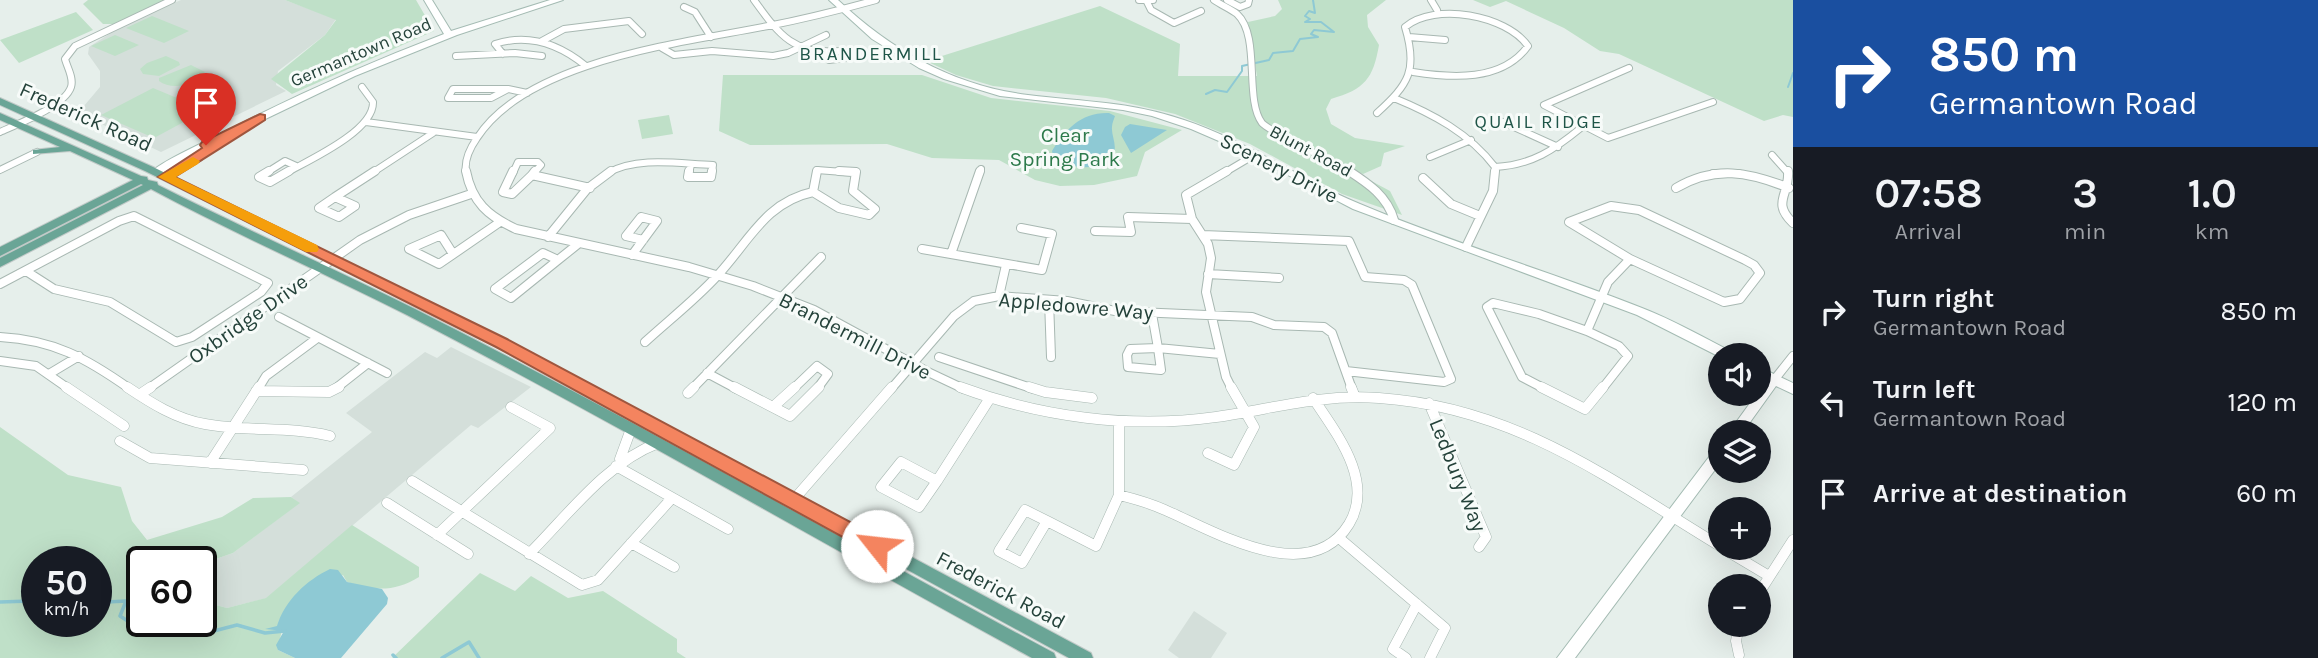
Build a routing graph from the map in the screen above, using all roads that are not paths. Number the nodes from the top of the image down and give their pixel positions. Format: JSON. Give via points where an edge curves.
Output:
{"nodes":[{"id":1,"x":173,"y":0,"type":"edge"},
{"id":2,"x":428,"y":0,"type":"edge"},
{"id":3,"x":559,"y":0,"type":"edge"},
{"id":4,"x":754,"y":0,"type":"edge"},
{"id":5,"x":833,"y":0,"type":"edge"},
{"id":6,"x":876,"y":0,"type":"edge"},
{"id":7,"x":1139,"y":0,"type":"edge"},
{"id":8,"x":1214,"y":0,"type":"edge"},
{"id":9,"x":1227,"y":0,"type":"edge"},
{"id":10,"x":1249,"y":0,"type":"edge"},
{"id":11,"x":1431,"y":0,"type":"edge"},
{"id":12,"x":1150,"y":1,"type":"edge"},
{"id":13,"x":684,"y":7,"type":"dead end"},
{"id":14,"x":842,"y":9,"type":"junction"},
{"id":15,"x":1437,"y":10,"type":"junction"},
{"id":16,"x":1201,"y":11,"type":"dead end"},
{"id":17,"x":771,"y":25,"type":"junction"},
{"id":18,"x":448,"y":33,"type":"junction"},
{"id":19,"x":642,"y":34,"type":"dead end"},
{"id":20,"x":827,"y":35,"type":"dead end"},
{"id":21,"x":711,"y":37,"type":"junction"},
{"id":22,"x":1409,"y":37,"type":"junction"},
{"id":23,"x":1445,"y":40,"type":"dead end"},
{"id":24,"x":542,"y":41,"type":"junction"},
{"id":25,"x":799,"y":46,"type":"junction"},
{"id":26,"x":662,"y":48,"type":"junction"},
{"id":27,"x":825,"y":53,"type":"dead end"},
{"id":28,"x":503,"y":54,"type":"junction"},
{"id":29,"x":456,"y":56,"type":"dead end"},
{"id":30,"x":542,"y":56,"type":"dead end"},
{"id":31,"x":586,"y":66,"type":"junction"},
{"id":32,"x":1629,"y":68,"type":"dead end"},
{"id":33,"x":1413,"y":72,"type":"junction"},
{"id":34,"x":362,"y":87,"type":"dead end"},
{"id":35,"x":508,"y":89,"type":"junction"},
{"id":36,"x":527,"y":93,"type":"junction"},
{"id":37,"x":1394,"y":98,"type":"junction"},
{"id":38,"x":0,"y":101,"type":"edge"},
{"id":39,"x":1713,"y":103,"type":"dead end"},
{"id":40,"x":1377,"y":113,"type":"dead end"},
{"id":41,"x":0,"y":116,"type":"edge"},
{"id":42,"x":32,"y":116,"type":"junction"},
{"id":43,"x":366,"y":122,"type":"junction"},
{"id":44,"x":1503,"y":122,"type":"dead end"},
{"id":45,"x":16,"y":124,"type":"junction"},
{"id":46,"x":1582,"y":127,"type":"junction"},
{"id":47,"x":0,"y":132,"type":"edge"},
{"id":48,"x":433,"y":133,"type":"junction"},
{"id":49,"x":477,"y":137,"type":"junction"},
{"id":50,"x":50,"y":139,"type":"junction"},
{"id":51,"x":1471,"y":140,"type":"junction"},
{"id":52,"x":71,"y":148,"type":"junction"},
{"id":53,"x":1558,"y":148,"type":"junction"},
{"id":54,"x":37,"y":152,"type":"junction"},
{"id":55,"x":1256,"y":154,"type":"junction"},
{"id":56,"x":1772,"y":155,"type":"dead end"},
{"id":57,"x":1430,"y":157,"type":"dead end"},
{"id":58,"x":97,"y":160,"type":"junction"},
{"id":59,"x":691,"y":164,"type":"dead end"},
{"id":60,"x":296,"y":166,"type":"junction"},
{"id":61,"x":1495,"y":167,"type":"junction"},
{"id":62,"x":981,"y":169,"type":"dead end"},
{"id":63,"x":0,"y":170,"type":"edge"},
{"id":64,"x":160,"y":175,"type":"junction"},
{"id":65,"x":532,"y":175,"type":"junction"},
{"id":66,"x":1423,"y":178,"type":"dead end"},
{"id":67,"x":144,"y":183,"type":"junction"},
{"id":68,"x":1788,"y":187,"type":"junction"},
{"id":69,"x":590,"y":188,"type":"junction"},
{"id":70,"x":1676,"y":188,"type":"dead end"},
{"id":71,"x":813,"y":192,"type":"junction"},
{"id":72,"x":471,"y":194,"type":"junction"},
{"id":73,"x":335,"y":197,"type":"dead end"},
{"id":74,"x":83,"y":209,"type":"junction"},
{"id":75,"x":1480,"y":216,"type":"junction"},
{"id":76,"x":1192,"y":219,"type":"junction"},
{"id":77,"x":1394,"y":220,"type":"junction"},
{"id":78,"x":500,"y":222,"type":"junction"},
{"id":79,"x":1793,"y":223,"type":"edge"},
{"id":80,"x":1021,"y":228,"type":"dead end"},
{"id":81,"x":1095,"y":231,"type":"dead end"},
{"id":82,"x":1203,"y":235,"type":"junction"},
{"id":83,"x":548,"y":237,"type":"junction"},
{"id":84,"x":643,"y":240,"type":"dead end"},
{"id":85,"x":578,"y":244,"type":"junction"},
{"id":86,"x":1466,"y":247,"type":"junction"},
{"id":87,"x":922,"y":249,"type":"dead end"},
{"id":88,"x":0,"y":252,"type":"edge"},
{"id":89,"x":453,"y":254,"type":"junction"},
{"id":90,"x":951,"y":254,"type":"junction"},
{"id":91,"x":632,"y":255,"type":"junction"},
{"id":92,"x":821,"y":257,"type":"dead end"},
{"id":93,"x":333,"y":259,"type":"junction"},
{"id":94,"x":1630,"y":259,"type":"junction"},
{"id":95,"x":559,"y":261,"type":"junction"},
{"id":96,"x":0,"y":262,"type":"edge"},
{"id":97,"x":1006,"y":265,"type":"junction"},
{"id":98,"x":321,"y":267,"type":"junction"},
{"id":99,"x":26,"y":271,"type":"junction"},
{"id":100,"x":718,"y":275,"type":"junction"},
{"id":101,"x":1208,"y":275,"type":"junction"},
{"id":102,"x":1279,"y":278,"type":"dead end"},
{"id":103,"x":0,"y":285,"type":"edge"},
{"id":104,"x":999,"y":296,"type":"junction"},
{"id":105,"x":782,"y":297,"type":"junction"},
{"id":106,"x":1601,"y":297,"type":"junction"},
{"id":107,"x":1049,"y":300,"type":"junction"},
{"id":108,"x":1152,"y":314,"type":"junction"},
{"id":109,"x":1210,"y":315,"type":"junction"},
{"id":110,"x":224,"y":316,"type":"junction"},
{"id":111,"x":278,"y":317,"type":"dead end"},
{"id":112,"x":241,"y":326,"type":"junction"},
{"id":113,"x":1587,"y":331,"type":"junction"},
{"id":114,"x":0,"y":337,"type":"edge"},
{"id":115,"x":316,"y":339,"type":"junction"},
{"id":116,"x":645,"y":342,"type":"dead end"},
{"id":117,"x":1708,"y":345,"type":"edge"},
{"id":118,"x":1220,"y":354,"type":"junction"},
{"id":119,"x":79,"y":356,"type":"junction"},
{"id":120,"x":1793,"y":356,"type":"edge"},
{"id":121,"x":939,"y":357,"type":"dead end"},
{"id":122,"x":1051,"y":357,"type":"dead end"},
{"id":123,"x":0,"y":361,"type":"edge"},
{"id":124,"x":368,"y":363,"type":"junction"},
{"id":125,"x":911,"y":365,"type":"junction"},
{"id":126,"x":1346,"y":371,"type":"junction"},
{"id":127,"x":387,"y":373,"type":"dead end"},
{"id":128,"x":707,"y":373,"type":"junction"},
{"id":129,"x":49,"y":374,"type":"junction"},
{"id":130,"x":1771,"y":378,"type":"edge"},
{"id":131,"x":1774,"y":380,"type":"junction"},
{"id":132,"x":1793,"y":389,"type":"edge"},
{"id":133,"x":256,"y":391,"type":"junction"},
{"id":134,"x":1045,"y":392,"type":"junction"},
{"id":135,"x":688,"y":393,"type":"dead end"},
{"id":136,"x":139,"y":395,"type":"junction"},
{"id":137,"x":1355,"y":397,"type":"junction"},
{"id":138,"x":990,"y":398,"type":"junction"},
{"id":139,"x":1092,"y":398,"type":"dead end"},
{"id":140,"x":1313,"y":398,"type":"junction"},
{"id":141,"x":1429,"y":403,"type":"junction"},
{"id":142,"x":511,"y":407,"type":"dead end"},
{"id":143,"x":773,"y":407,"type":"junction"},
{"id":144,"x":1041,"y":409,"type":"junction"},
{"id":145,"x":1245,"y":412,"type":"junction"},
{"id":146,"x":1745,"y":420,"type":"edge"},
{"id":147,"x":1119,"y":421,"type":"junction"},
{"id":148,"x":124,"y":426,"type":"dead end"},
{"id":149,"x":233,"y":426,"type":"junction"},
{"id":150,"x":631,"y":429,"type":"junction"},
{"id":151,"x":330,"y":436,"type":"dead end"},
{"id":152,"x":120,"y":441,"type":"dead end"},
{"id":153,"x":658,"y":443,"type":"junction"},
{"id":154,"x":1208,"y":453,"type":"dead end"},
{"id":155,"x":210,"y":463,"type":"junction"},
{"id":156,"x":616,"y":466,"type":"junction"},
{"id":157,"x":303,"y":470,"type":"dead end"},
{"id":158,"x":1708,"y":470,"type":"edge"},
{"id":159,"x":412,"y":481,"type":"dead end"},
{"id":160,"x":937,"y":481,"type":"junction"},
{"id":161,"x":1119,"y":495,"type":"junction"},
{"id":162,"x":672,"y":498,"type":"junction"},
{"id":163,"x":794,"y":499,"type":"junction"},
{"id":164,"x":387,"y":503,"type":"dead end"},
{"id":165,"x":461,"y":512,"type":"junction"},
{"id":166,"x":783,"y":512,"type":"junction"},
{"id":167,"x":1673,"y":518,"type":"junction"},
{"id":168,"x":1047,"y":521,"type":"junction"},
{"id":169,"x":728,"y":529,"type":"dead end"},
{"id":170,"x":438,"y":535,"type":"junction"},
{"id":171,"x":1339,"y":538,"type":"junction"},
{"id":172,"x":1708,"y":539,"type":"edge"},
{"id":173,"x":1793,"y":540,"type":"edge"},
{"id":174,"x":631,"y":543,"type":"junction"},
{"id":175,"x":1479,"y":547,"type":"dead end"},
{"id":176,"x":468,"y":554,"type":"dead end"},
{"id":177,"x":529,"y":554,"type":"junction"},
{"id":178,"x":1743,"y":560,"type":"edge"},
{"id":179,"x":674,"y":566,"type":"dead end"},
{"id":180,"x":1766,"y":574,"type":"edge"},
{"id":181,"x":1770,"y":574,"type":"edge"},
{"id":182,"x":1417,"y":604,"type":"junction"},
{"id":183,"x":1737,"y":637,"type":"edge"},
{"id":184,"x":1739,"y":655,"type":"dead end"},
{"id":185,"x":1048,"y":658,"type":"edge"},
{"id":186,"x":1085,"y":658,"type":"edge"},
{"id":187,"x":1406,"y":658,"type":"edge"},
{"id":188,"x":1430,"y":658,"type":"edge"},
{"id":189,"x":1565,"y":658,"type":"edge"}],
"edges":[{"from":1,"to":42,"type":"street","via":[[75,46],[65,59],[72,79],[68,92]]},
{"from":2,"to":18,"type":"street"},
{"from":3,"to":18,"type":"street","name":"Germantown Road"},
{"from":4,"to":17,"type":"street"},
{"from":5,"to":14,"type":"street","name":"Scenery Drive"},
{"from":6,"to":14,"type":"street"},
{"from":7,"to":12,"type":"street"},
{"from":8,"to":77,"type":"street","name":"Blunt Road","via":[[1243,23],[1255,107],[1262,124],[1371,185],[1388,200]]},
{"from":9,"to":10,"type":"street","via":[[1240,7]]},
{"from":11,"to":15,"type":"street"},
{"from":12,"to":16,"type":"street","via":[[1155,13],[1174,23]]},
{"from":13,"to":21,"type":"street","via":[[695,12]]},
{"from":14,"to":17,"type":"street"},
{"from":14,"to":55,"type":"street","name":"Scenery Drive","via":[[891,49],[957,82],[997,93],[1155,114]]},
{"from":15,"to":22,"type":"street","via":[[1408,21]]},
{"from":15,"to":33,"type":"street","via":[[1469,14],[1516,33],[1527,40],[1528,47],[1524,56],[1474,74],[1454,77]]},
{"from":17,"to":21,"type":"street"},
{"from":17,"to":25,"type":"street","via":[[781,37]]},
{"from":18,"to":64,"type":"street","name":"Germantown Road","via":[[343,76]]},
{"from":19,"to":24,"type":"street","via":[[629,21],[564,29]]},
{"from":20,"to":25,"type":"street"},
{"from":21,"to":26,"type":"street"},
{"from":22,"to":23,"type":"street"},
{"from":22,"to":33,"type":"street"},
{"from":24,"to":28,"type":"street","via":[[495,44]]},
{"from":24,"to":31,"type":"street","via":[[571,52]]},
{"from":25,"to":26,"type":"street","via":[[788,54],[768,57],[716,51],[673,55]]},
{"from":25,"to":27,"type":"street"},
{"from":26,"to":31,"type":"street"},
{"from":28,"to":29,"type":"street"},
{"from":28,"to":30,"type":"street"},
{"from":31,"to":36,"type":"street"},
{"from":32,"to":46,"type":"street","via":[[1544,105]]},
{"from":33,"to":37,"type":"street"},
{"from":34,"to":43,"type":"street","via":[[374,102]]},
{"from":35,"to":35,"type":"street","via":[[453,89],[448,98],[491,98]]},
{"from":35,"to":36,"type":"street"},
{"from":36,"to":49,"type":"street"},
{"from":37,"to":40,"type":"street"},
{"from":37,"to":51,"type":"street"},
{"from":38,"to":42,"type":"main road","name":"Frederick Road"},
{"from":39,"to":46,"type":"street","via":[[1608,138]]},
{"from":41,"to":45,"type":"main road","name":"Frederick Road"},
{"from":42,"to":45,"type":"street"},
{"from":42,"to":64,"type":"main road","name":"Frederick Road"},
{"from":43,"to":48,"type":"street"},
{"from":43,"to":60,"type":"street"},
{"from":44,"to":53,"type":"street"},
{"from":45,"to":47,"type":"street"},
{"from":45,"to":50,"type":"main road","name":"Frederick Road"},
{"from":46,"to":53,"type":"street"},
{"from":48,"to":49,"type":"street"},
{"from":48,"to":73,"type":"street"},
{"from":49,"to":72,"type":"street","via":[[466,165]]},
{"from":50,"to":52,"type":"main road","name":"Frederick Road"},
{"from":50,"to":54,"type":"main road"},
{"from":51,"to":57,"type":"street"},
{"from":51,"to":61,"type":"street"},
{"from":52,"to":54,"type":"main road"},
{"from":52,"to":58,"type":"main road","name":"Frederick Road"},
{"from":53,"to":61,"type":"street","via":[[1527,166]]},
{"from":54,"to":63,"type":"street"},
{"from":55,"to":76,"type":"street","via":[[1189,192],[1186,200]]},
{"from":55,"to":77,"type":"street","name":"Scenery Drive","via":[[1332,197]]},
{"from":56,"to":68,"type":"street","via":[[1787,170]]},
{"from":58,"to":67,"type":"main road","name":"Frederick Road"},
{"from":58,"to":74,"type":"main road","via":[[114,180]]},
{"from":59,"to":69,"type":"street","via":[[624,165],[603,174]]},
{"from":60,"to":60,"type":"street","via":[[270,182],[259,177],[285,161]]},
{"from":61,"to":75,"type":"street","via":[[1493,191]]},
{"from":62,"to":90,"type":"street"},
{"from":64,"to":67,"type":"main road","name":"Germantown Road"},
{"from":64,"to":93,"type":"main road","name":"Frederick Road"},
{"from":65,"to":65,"type":"street","via":[[512,194],[503,192],[518,162],[538,162],[541,165]]},
{"from":65,"to":69,"type":"street"},
{"from":66,"to":75,"type":"street","via":[[1451,204]]},
{"from":67,"to":74,"type":"main road","name":"Germantown Road"},
{"from":67,"to":96,"type":"main road","name":"Germantown Road"},
{"from":67,"to":98,"type":"main road","name":"Frederick Road"},
{"from":68,"to":70,"type":"street","via":[[1723,171],[1707,172]]},
{"from":68,"to":79,"type":"street","via":[[1781,206]]},
{"from":69,"to":83,"type":"street"},
{"from":71,"to":71,"type":"street","via":[[861,215],[875,209],[853,191],[856,172],[817,170]]},
{"from":71,"to":100,"type":"street","via":[[779,205]]},
{"from":72,"to":78,"type":"street","name":"Brandermill Drive"},
{"from":72,"to":93,"type":"street","name":"Oxbridge Drive","via":[[393,222]]},
{"from":74,"to":88,"type":"main road","name":"Germantown Road"},
{"from":75,"to":86,"type":"street"},
{"from":76,"to":81,"type":"street","via":[[1128,217],[1131,232]]},
{"from":76,"to":82,"type":"street"},
{"from":77,"to":86,"type":"street","name":"Scenery Drive"},
{"from":78,"to":83,"type":"street","name":"Brandermill Drive"},
{"from":78,"to":89,"type":"street"},
{"from":80,"to":97,"type":"street","via":[[1052,234],[1044,268]]},
{"from":82,"to":101,"type":"street","via":[[1211,258]]},
{"from":82,"to":126,"type":"street","via":[[1349,241],[1365,277],[1404,279],[1412,285],[1451,379],[1444,382]]},
{"from":83,"to":85,"type":"street","name":"Brandermill Drive"},
{"from":84,"to":91,"type":"street"},
{"from":85,"to":91,"type":"street","name":"Brandermill Drive"},
{"from":85,"to":95,"type":"street"},
{"from":86,"to":106,"type":"street","name":"Scenery Drive"},
{"from":87,"to":90,"type":"street"},
{"from":89,"to":89,"type":"street","via":[[439,264],[409,249],[441,235]]},
{"from":90,"to":97,"type":"street"},
{"from":91,"to":100,"type":"street","name":"Brandermill Drive"},
{"from":92,"to":105,"type":"street"},
{"from":93,"to":98,"type":"street","name":"Oxbridge Drive"},
{"from":93,"to":163,"type":"main road","name":"Frederick Road","via":[[502,343]]},
{"from":94,"to":94,"type":"street","via":[[1724,302],[1740,299],[1760,274],[1745,260],[1633,208],[1604,207],[1569,222]]},
{"from":94,"to":106,"type":"street","via":[[1608,282]]},
{"from":95,"to":95,"type":"street","via":[[511,298],[495,289],[543,253]]},
{"from":97,"to":104,"type":"street"},
{"from":98,"to":112,"type":"street","name":"Oxbridge Drive"},
{"from":98,"to":150,"type":"main road","name":"Frederick Road"},
{"from":99,"to":103,"type":"street"},
{"from":99,"to":110,"type":"street","via":[[54,289],[110,302],[176,342]]},
{"from":99,"to":110,"type":"street","via":[[135,216],[268,283]]},
{"from":100,"to":105,"type":"street","name":"Brandermill Drive"},
{"from":100,"to":116,"type":"street"},
{"from":101,"to":102,"type":"street"},
{"from":101,"to":109,"type":"street"},
{"from":104,"to":107,"type":"street","name":"Appledowre Way"},
{"from":104,"to":125,"type":"street","name":"Appledowre Way","via":[[965,306]]},
{"from":105,"to":125,"type":"street","name":"Brandermill Drive","via":[[842,324]]},
{"from":105,"to":128,"type":"street"},
{"from":106,"to":113,"type":"street"},
{"from":106,"to":117,"type":"street","name":"Scenery Drive"},
{"from":107,"to":108,"type":"street","name":"Appledowre Way"},
{"from":107,"to":122,"type":"street"},
{"from":108,"to":109,"type":"street","name":"Appledowre Way"},
{"from":108,"to":118,"type":"street","via":[[1158,350]]},
{"from":109,"to":118,"type":"street"},
{"from":109,"to":126,"type":"street","name":"Appledowre Way","via":[[1324,327],[1332,333]]},
{"from":110,"to":112,"type":"street"},
{"from":111,"to":115,"type":"street"},
{"from":112,"to":136,"type":"street","name":"Oxbridge Drive"},
{"from":113,"to":113,"type":"street","via":[[1619,346],[1628,356],[1585,410],[1522,377],[1487,307],[1493,303],[1516,308]]},
{"from":114,"to":119,"type":"street","via":[[54,345]]},
{"from":115,"to":124,"type":"street"},
{"from":115,"to":133,"type":"street","via":[[266,376]]},
{"from":118,"to":145,"type":"street","via":[[1226,377]]},
{"from":119,"to":129,"type":"street"},
{"from":119,"to":136,"type":"street"},
{"from":120,"to":131,"type":"street"},
{"from":121,"to":134,"type":"street"},
{"from":123,"to":129,"type":"street","via":[[36,366]]},
{"from":124,"to":127,"type":"street"},
{"from":124,"to":133,"type":"street","via":[[329,392]]},
{"from":125,"to":138,"type":"street","name":"Brandermill Drive"},
{"from":125,"to":163,"type":"street","name":"Appledowre Way"},
{"from":126,"to":137,"type":"street"},
{"from":128,"to":135,"type":"street"},
{"from":128,"to":143,"type":"street"},
{"from":129,"to":148,"type":"street"},
{"from":130,"to":131,"type":"street"},
{"from":131,"to":132,"type":"street"},
{"from":131,"to":146,"type":"street"},
{"from":133,"to":149,"type":"street"},
{"from":134,"to":139,"type":"street"},
{"from":134,"to":144,"type":"street"},
{"from":136,"to":149,"type":"street","via":[[189,421]]},
{"from":137,"to":140,"type":"street","name":"Brandermill Drive"},
{"from":137,"to":141,"type":"street","name":"Brandermill Drive"},
{"from":138,"to":144,"type":"street","name":"Brandermill Drive"},
{"from":138,"to":160,"type":"street"},
{"from":140,"to":145,"type":"street","name":"Brandermill Drive"},
{"from":140,"to":171,"type":"street","via":[[1356,470],[1359,483],[1354,514]]},
{"from":141,"to":167,"type":"street","name":"Brandermill Drive","via":[[1468,412],[1555,445]]},
{"from":141,"to":175,"type":"street","name":"Ledbury Way","via":[[1486,537]]},
{"from":142,"to":165,"type":"street","via":[[550,428]]},
{"from":143,"to":143,"type":"street","via":[[817,366],[828,374],[790,416]]},
{"from":144,"to":147,"type":"street","name":"Brandermill Drive"},
{"from":145,"to":147,"type":"street","name":"Brandermill Drive","via":[[1169,421]]},
{"from":145,"to":154,"type":"street","via":[[1254,427],[1234,466]]},
{"from":147,"to":161,"type":"street"},
{"from":149,"to":151,"type":"street","via":[[291,427]]},
{"from":149,"to":155,"type":"street"},
{"from":150,"to":153,"type":"main road","name":"Frederick Road"},
{"from":150,"to":156,"type":"street"},
{"from":152,"to":155,"type":"street","via":[[150,458]]},
{"from":153,"to":156,"type":"street"},
{"from":153,"to":166,"type":"main road","name":"Frederick Road"},
{"from":155,"to":157,"type":"street"},
{"from":156,"to":162,"type":"street"},
{"from":156,"to":177,"type":"street"},
{"from":158,"to":167,"type":"street"},
{"from":159,"to":165,"type":"street"},
{"from":160,"to":160,"type":"street","via":[[919,507],[881,487],[901,462]]},
{"from":161,"to":168,"type":"street","via":[[1096,546]]},
{"from":161,"to":171,"type":"street","via":[[1148,501],[1229,541],[1265,553],[1315,550]]},
{"from":162,"to":169,"type":"street"},
{"from":162,"to":174,"type":"street"},
{"from":163,"to":166,"type":"street","name":"Appledowre Way"},
{"from":163,"to":186,"type":"main road","name":"Frederick Road"},
{"from":164,"to":170,"type":"street"},
{"from":165,"to":170,"type":"street"},
{"from":165,"to":177,"type":"street"},
{"from":166,"to":185,"type":"main road","name":"Frederick Road"},
{"from":167,"to":172,"type":"street","name":"Brandermill Drive"},
{"from":167,"to":189,"type":"street"},
{"from":168,"to":168,"type":"street","via":[[1025,510],[999,551],[1022,563]]},
{"from":170,"to":176,"type":"street"},
{"from":171,"to":182,"type":"street"},
{"from":173,"to":181,"type":"street"},
{"from":174,"to":177,"type":"street","via":[[598,580],[587,584]]},
{"from":174,"to":179,"type":"street"},
{"from":178,"to":180,"type":"street","name":"Brandermill Drive"},
{"from":182,"to":187,"type":"street","via":[[1393,649]]},
{"from":182,"to":188,"type":"street","via":[[1445,628]]},
{"from":183,"to":184,"type":"street"}]}
